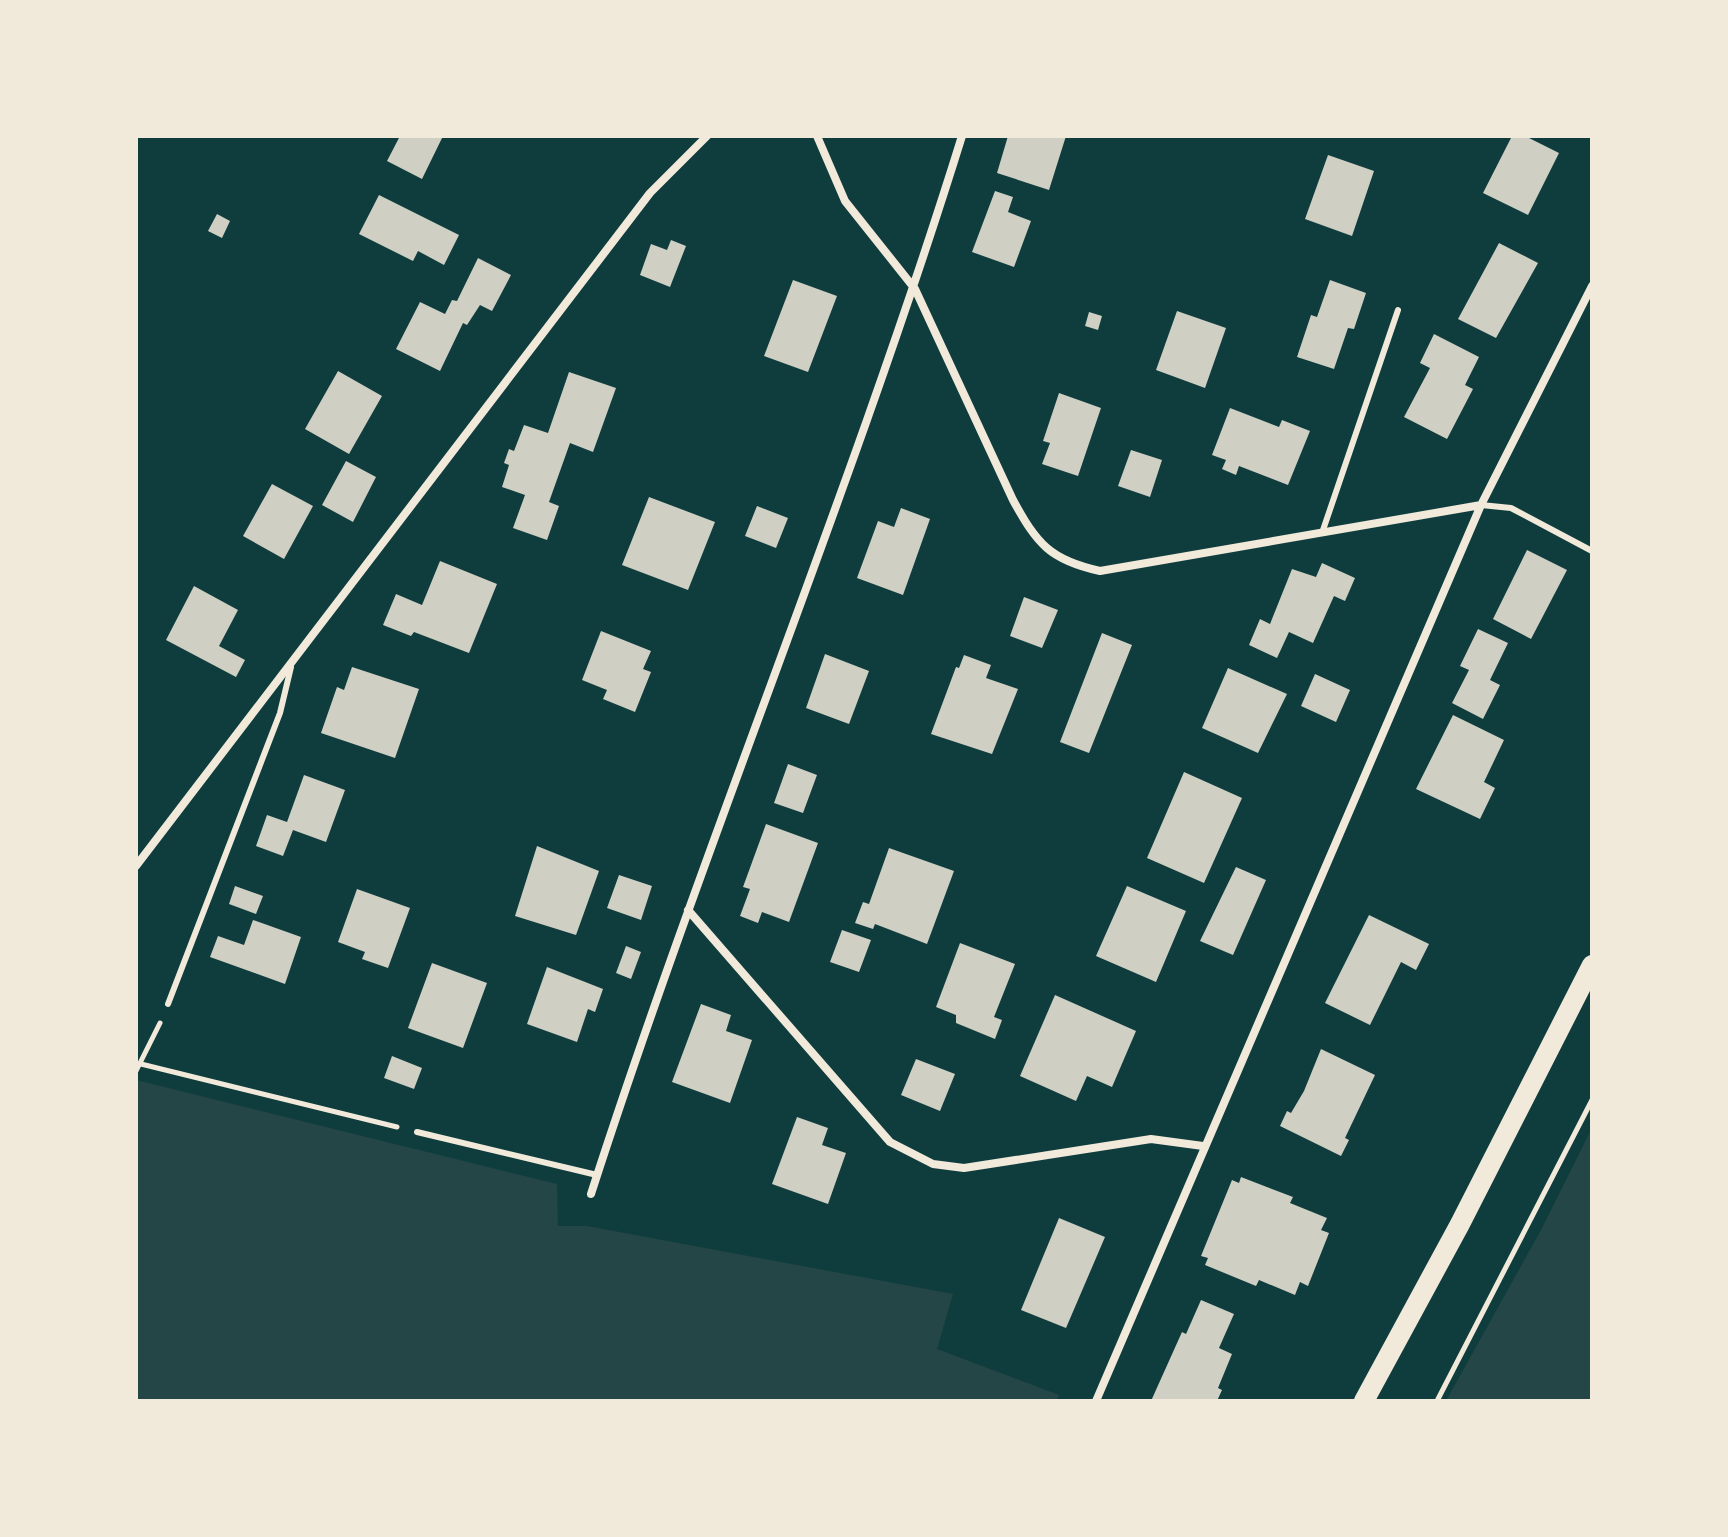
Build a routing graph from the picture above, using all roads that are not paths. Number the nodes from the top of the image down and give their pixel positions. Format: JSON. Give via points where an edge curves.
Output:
{"nodes":[{"id":1,"x":707,"y":136,"type":"edge"},
{"id":2,"x":817,"y":136,"type":"edge"},
{"id":3,"x":962,"y":136,"type":"edge"},
{"id":4,"x":1592,"y":286,"type":"edge"},
{"id":5,"x":915,"y":289,"type":"junction"},
{"id":6,"x":1398,"y":310,"type":"dead end"},
{"id":7,"x":1481,"y":505,"type":"junction"},
{"id":8,"x":1322,"y":533,"type":"junction"},
{"id":9,"x":1592,"y":551,"type":"edge"},
{"id":10,"x":291,"y":667,"type":"junction"},
{"id":11,"x":136,"y":866,"type":"edge"},
{"id":12,"x":688,"y":910,"type":"junction"},
{"id":13,"x":1592,"y":965,"type":"edge"},
{"id":14,"x":168,"y":1004,"type":"road end"},
{"id":15,"x":417,"y":1132,"type":"road end"},
{"id":16,"x":1203,"y":1146,"type":"junction"},
{"id":17,"x":597,"y":1175,"type":"junction"},
{"id":18,"x":591,"y":1194,"type":"dead end"},
{"id":19,"x":1096,"y":1401,"type":"edge"},
{"id":20,"x":1364,"y":1401,"type":"edge"}],
"edges":[{"from":1,"to":10,"type":"street","via":[[650,193]]},
{"from":2,"to":5,"type":"street","via":[[845,201]]},
{"from":3,"to":5,"type":"street"},
{"from":4,"to":7,"type":"street"},
{"from":5,"to":8,"type":"street","via":[[1013,500],[1031,534],[1051,554],[1100,571]]},
{"from":5,"to":12,"type":"street"},
{"from":6,"to":8,"type":"lane"},
{"from":7,"to":8,"type":"street"},
{"from":7,"to":9,"type":"lane","via":[[1511,508]]},
{"from":7,"to":16,"type":"street"},
{"from":10,"to":11,"type":"street"},
{"from":10,"to":14,"type":"lane","via":[[280,713]]},
{"from":12,"to":16,"type":"street","via":[[851,1100],[890,1142],[912,1155],[964,1168],[1151,1139]]},
{"from":12,"to":17,"type":"street"},
{"from":13,"to":20,"type":"main road"},
{"from":15,"to":17,"type":"lane"},
{"from":16,"to":19,"type":"street"},
{"from":17,"to":18,"type":"street"}]}
